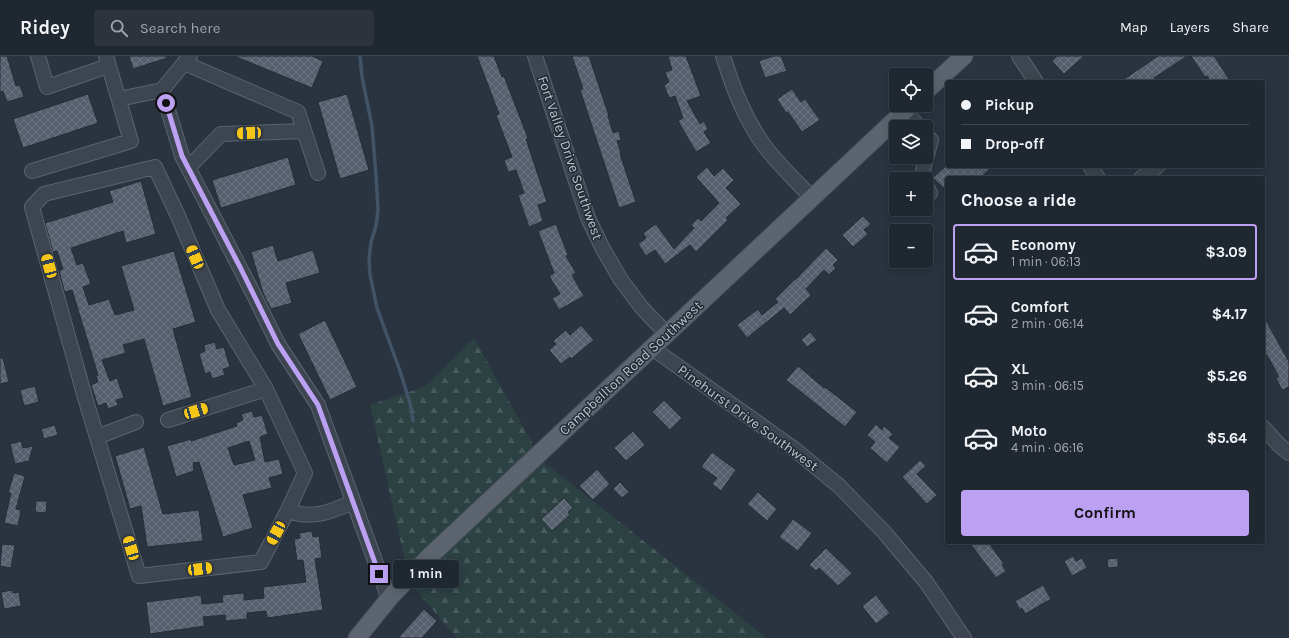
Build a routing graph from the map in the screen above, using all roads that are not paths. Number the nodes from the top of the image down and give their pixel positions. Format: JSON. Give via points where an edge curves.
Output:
{"nodes":[{"id":1,"x":38,"y":56,"type":"edge"},
{"id":2,"x":535,"y":56,"type":"edge"},
{"id":3,"x":723,"y":56,"type":"edge"},
{"id":4,"x":964,"y":56,"type":"edge"},
{"id":5,"x":1019,"y":56,"type":"edge"},
{"id":6,"x":187,"y":60,"type":"edge"},
{"id":7,"x":107,"y":61,"type":"edge"},
{"id":8,"x":1035,"y":80,"type":"edge"},
{"id":9,"x":933,"y":85,"type":"edge"},
{"id":10,"x":162,"y":90,"type":"junction"},
{"id":11,"x":119,"y":99,"type":"junction"},
{"id":12,"x":904,"y":112,"type":"edge"},
{"id":13,"x":304,"y":131,"type":"junction"},
{"id":14,"x":188,"y":168,"type":"junction"},
{"id":15,"x":1155,"y":168,"type":"edge"},
{"id":16,"x":32,"y":171,"type":"dead end"},
{"id":17,"x":318,"y":173,"type":"dead end"},
{"id":18,"x":1144,"y":176,"type":"edge"},
{"id":19,"x":812,"y":198,"type":"junction"},
{"id":20,"x":667,"y":334,"type":"junction"},
{"id":21,"x":652,"y":348,"type":"junction"},
{"id":22,"x":266,"y":389,"type":"junction"},
{"id":23,"x":168,"y":420,"type":"dead end"},
{"id":24,"x":136,"y":422,"type":"dead end"},
{"id":25,"x":1265,"y":429,"type":"edge"},
{"id":26,"x":97,"y":437,"type":"junction"},
{"id":27,"x":1289,"y":453,"type":"edge"},
{"id":28,"x":353,"y":502,"type":"junction"},
{"id":29,"x":288,"y":510,"type":"junction"},
{"id":30,"x":389,"y":599,"type":"junction"},
{"id":31,"x":357,"y":638,"type":"edge"},
{"id":32,"x":964,"y":638,"type":"edge"}],
"edges":[{"from":1,"to":7,"type":"street","via":[[47,87]]},
{"from":2,"to":20,"type":"street","name":"Fort Valley Drive Southwest","via":[[588,218],[621,280],[642,308]]},
{"from":3,"to":19,"type":"street","via":[[740,105],[752,127],[766,148]]},
{"from":4,"to":9,"type":"main road"},
{"from":5,"to":8,"type":"street"},
{"from":6,"to":10,"type":"street"},
{"from":6,"to":13,"type":"street","via":[[298,112]]},
{"from":7,"to":11,"type":"street"},
{"from":10,"to":11,"type":"street"},
{"from":10,"to":14,"type":"street"},
{"from":11,"to":16,"type":"street","via":[[131,141]]},
{"from":12,"to":19,"type":"main road","name":"Campbellton Road Southwest"},
{"from":13,"to":14,"type":"street","via":[[221,134]]},
{"from":13,"to":17,"type":"street"},
{"from":14,"to":28,"type":"street","via":[[278,344],[318,405]]},
{"from":15,"to":18,"type":"street"},
{"from":19,"to":20,"type":"main road","name":"Campbellton Road Southwest"},
{"from":20,"to":21,"type":"main road","name":"Campbellton Road Southwest"},
{"from":21,"to":30,"type":"main road","name":"Campbellton Road Southwest","via":[[430,556]]},
{"from":21,"to":32,"type":"street","name":"Pinehurst Drive Southwest","via":[[793,448],[839,486],[884,532],[921,577]]},
{"from":22,"to":23,"type":"street"},
{"from":22,"to":26,"type":"street","via":[[218,310],[155,167],[44,194],[32,207]]},
{"from":22,"to":29,"type":"street","via":[[306,473]]},
{"from":24,"to":26,"type":"street"},
{"from":25,"to":27,"type":"street"},
{"from":26,"to":29,"type":"street","via":[[140,576],[261,562]]},
{"from":28,"to":29,"type":"street","via":[[336,510],[311,516],[295,514]]},
{"from":28,"to":30,"type":"street"},
{"from":30,"to":31,"type":"main road","name":"Campbellton Road Southwest"}]}
